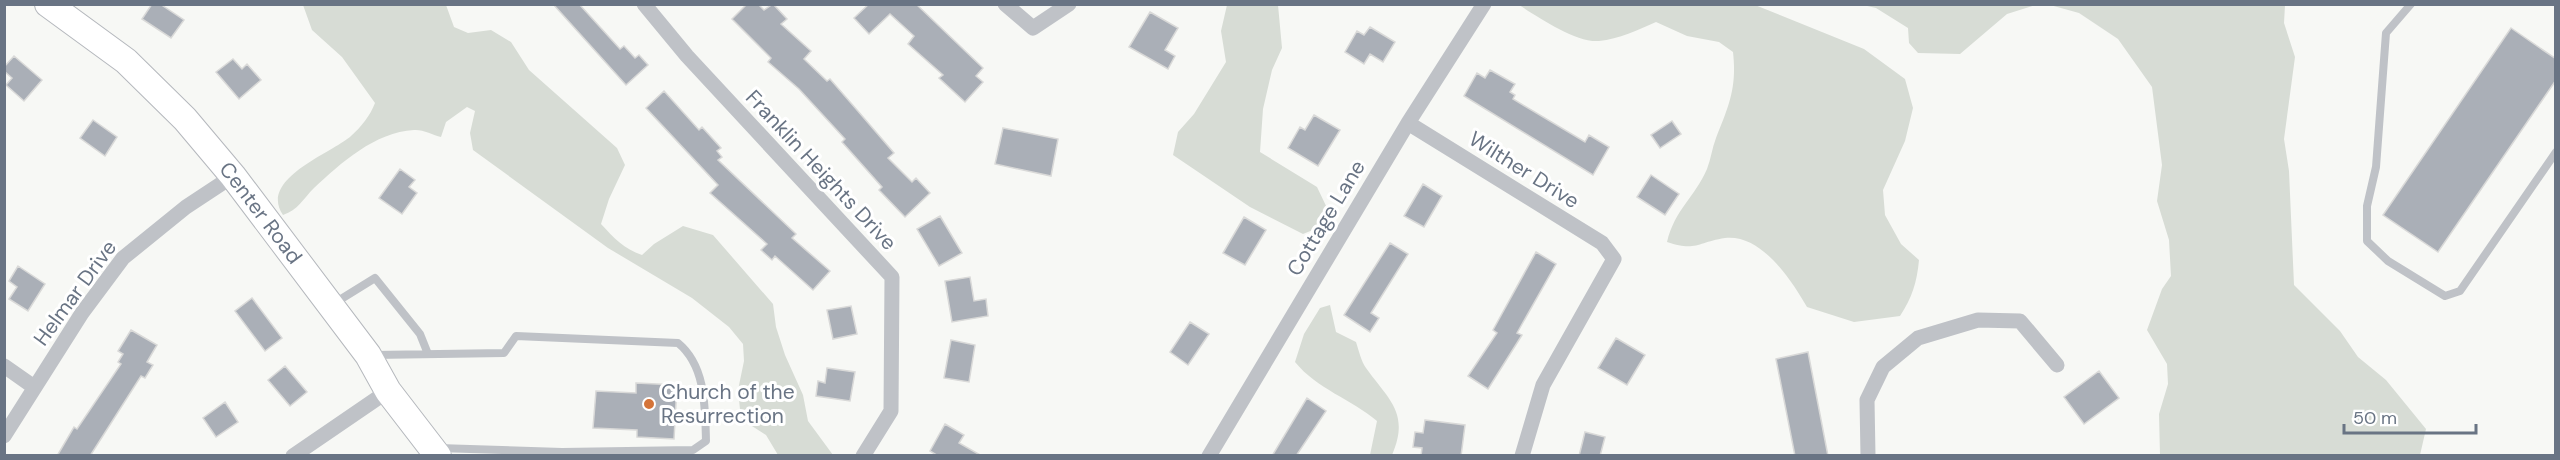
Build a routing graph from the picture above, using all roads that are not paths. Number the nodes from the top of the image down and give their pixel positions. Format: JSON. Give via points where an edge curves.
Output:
{"nodes":[{"id":1,"x":48,"y":4,"type":"edge"},
{"id":2,"x":645,"y":4,"type":"edge"},
{"id":3,"x":1005,"y":4,"type":"edge"},
{"id":4,"x":1069,"y":4,"type":"edge"},
{"id":5,"x":1484,"y":4,"type":"edge"},
{"id":6,"x":2411,"y":4,"type":"edge"},
{"id":7,"x":1408,"y":123,"type":"junction"},
{"id":8,"x":2556,"y":152,"type":"edge"},
{"id":9,"x":233,"y":176,"type":"junction"},
{"id":10,"x":330,"y":306,"type":"junction"},
{"id":11,"x":428,"y":354,"type":"junction"},
{"id":12,"x":368,"y":355,"type":"junction"},
{"id":13,"x":2057,"y":365,"type":"dead end"},
{"id":14,"x":4,"y":366,"type":"edge"},
{"id":15,"x":34,"y":387,"type":"junction"},
{"id":16,"x":388,"y":391,"type":"junction"},
{"id":17,"x":4,"y":436,"type":"edge"},
{"id":18,"x":435,"y":452,"type":"edge"},
{"id":19,"x":292,"y":456,"type":"edge"},
{"id":20,"x":863,"y":456,"type":"edge"},
{"id":21,"x":1209,"y":456,"type":"edge"},
{"id":22,"x":1522,"y":456,"type":"edge"},
{"id":23,"x":1868,"y":456,"type":"edge"}],
"edges":[{"from":1,"to":9,"type":"main road","name":"Center Road","via":[[126,61],[185,119]]},
{"from":2,"to":20,"type":"street","name":"Franklin Heights Drive","via":[[687,56],[892,277],[891,411]]},
{"from":3,"to":4,"type":"street","via":[[1033,28]]},
{"from":5,"to":7,"type":"street","name":"Cottage Lane"},
{"from":6,"to":8,"type":"lane","via":[[2386,33],[2376,167],[2367,206],[2367,241],[2388,261],[2445,296],[2460,291]]},
{"from":7,"to":21,"type":"street","name":"Cottage Lane"},
{"from":7,"to":22,"type":"street","name":"Wilther Drive","via":[[1602,243],[1614,259],[1543,385]]},
{"from":9,"to":10,"type":"main road","name":"Center Road"},
{"from":9,"to":15,"type":"street","name":"Helmar Drive","via":[[186,207],[123,258]]},
{"from":10,"to":11,"type":"lane","via":[[375,278],[420,334]]},
{"from":10,"to":12,"type":"main road","name":"Center Road"},
{"from":11,"to":12,"type":"lane"},
{"from":11,"to":18,"type":"lane","via":[[504,353],[516,336],[678,343],[690,353],[698,370],[705,411],[706,441],[693,450]]},
{"from":12,"to":16,"type":"main road","name":"Center Road"},
{"from":13,"to":23,"type":"street","via":[[2020,321],[1978,320],[1918,339],[1883,367],[1867,400]]},
{"from":14,"to":15,"type":"street"},
{"from":15,"to":17,"type":"street","name":"Helmar Drive"},
{"from":16,"to":18,"type":"main road","name":"Center Road"},
{"from":16,"to":19,"type":"street"}]}
